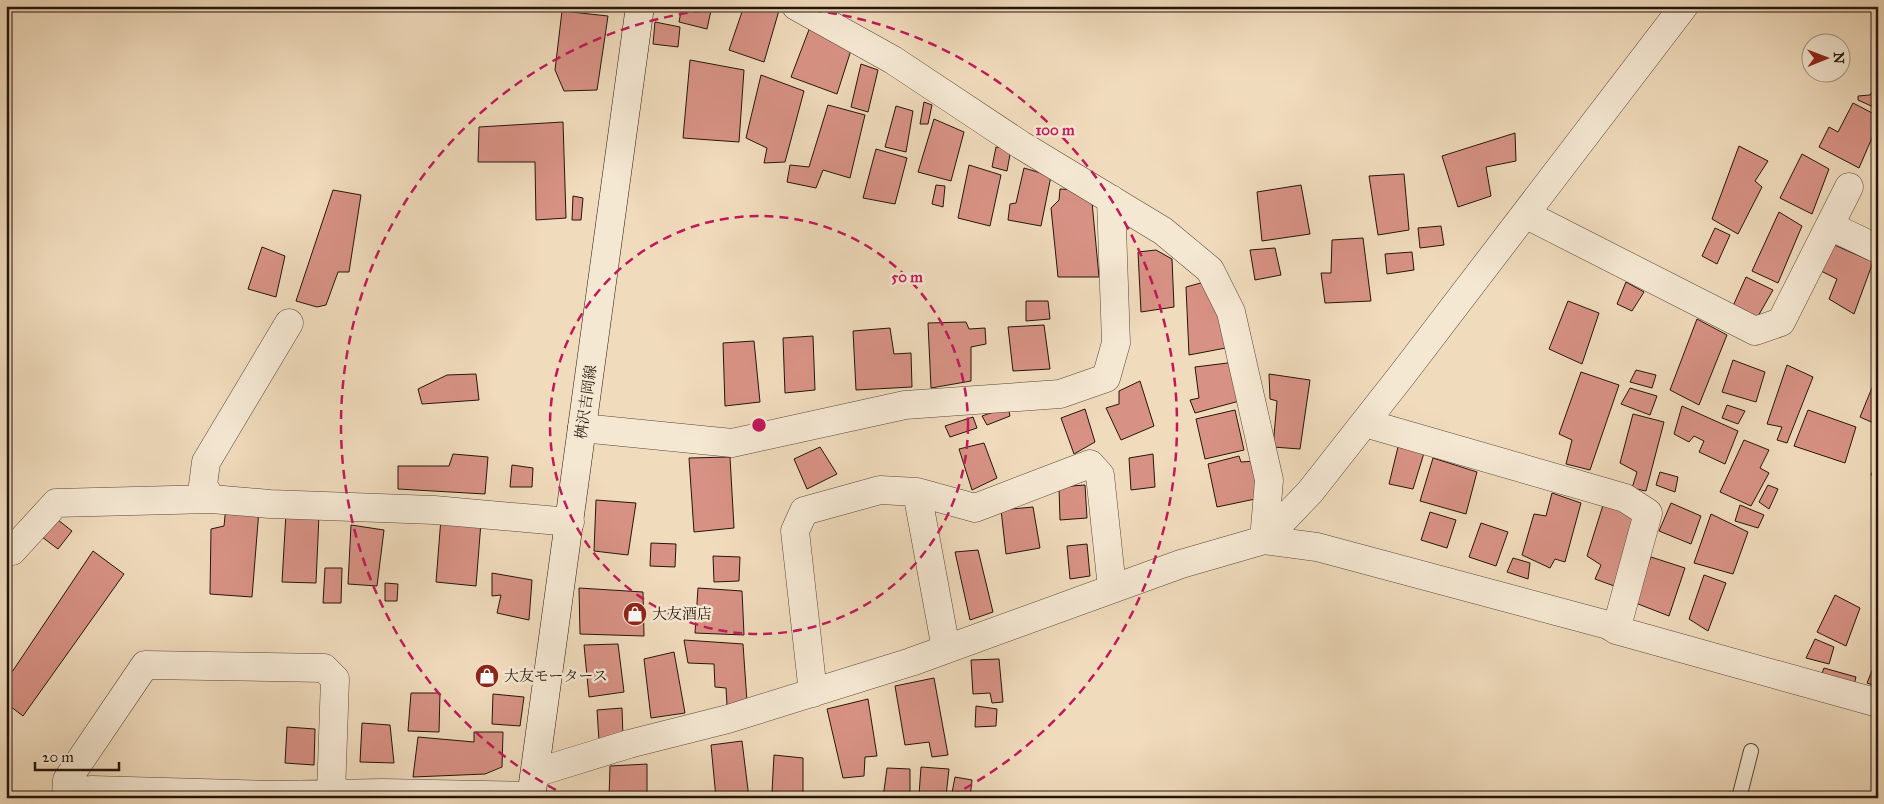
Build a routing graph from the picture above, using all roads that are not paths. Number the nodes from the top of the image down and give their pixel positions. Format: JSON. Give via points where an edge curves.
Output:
{"nodes":[{"id":1,"x":640,"y":6,"type":"edge"},
{"id":2,"x":796,"y":6,"type":"edge"},
{"id":3,"x":1684,"y":6,"type":"edge"},
{"id":4,"x":1849,"y":187,"type":"dead end"},
{"id":5,"x":1111,"y":199,"type":"junction"},
{"id":6,"x":1525,"y":214,"type":"junction"},
{"id":7,"x":1830,"y":226,"type":"junction"},
{"id":8,"x":1878,"y":249,"type":"edge"},
{"id":9,"x":288,"y":323,"type":"dead end"},
{"id":10,"x":1365,"y":423,"type":"junction"},
{"id":11,"x":582,"y":428,"type":"junction"},
{"id":12,"x":917,"y":492,"type":"junction"},
{"id":13,"x":211,"y":500,"type":"junction"},
{"id":14,"x":570,"y":522,"type":"junction"},
{"id":15,"x":1264,"y":540,"type":"junction"},
{"id":16,"x":12,"y":551,"type":"dead end"},
{"id":17,"x":1112,"y":588,"type":"junction"},
{"id":18,"x":1616,"y":630,"type":"junction"},
{"id":19,"x":946,"y":649,"type":"junction"},
{"id":20,"x":813,"y":693,"type":"junction"},
{"id":21,"x":1878,"y":703,"type":"edge"},
{"id":22,"x":1751,"y":751,"type":"dead end"},
{"id":23,"x":533,"y":789,"type":"edge"},
{"id":24,"x":331,"y":794,"type":"junction"},
{"id":25,"x":65,"y":797,"type":"edge"},
{"id":26,"x":1739,"y":798,"type":"edge"}],
"edges":[{"from":1,"to":11,"type":"street","name":"桝沢吉岡線"},
{"from":2,"to":5,"type":"street","via":[[893,60],[1021,145]]},
{"from":3,"to":6,"type":"street"},
{"from":4,"to":7,"type":"street"},
{"from":5,"to":11,"type":"street","via":[[1116,344],[1106,378],[1060,394],[905,405],[732,443]]},
{"from":5,"to":15,"type":"street","via":[[1163,231],[1210,270],[1231,312],[1269,480]]},
{"from":6,"to":7,"type":"street","via":[[1755,331],[1781,322]]},
{"from":6,"to":10,"type":"street"},
{"from":7,"to":8,"type":"street"},
{"from":9,"to":13,"type":"street","via":[[206,462],[203,485]]},
{"from":10,"to":15,"type":"street","via":[[1310,492]]},
{"from":10,"to":18,"type":"street","via":[[1625,498],[1648,513]]},
{"from":11,"to":14,"type":"street","name":"桝沢吉岡線"},
{"from":12,"to":17,"type":"street","via":[[975,508],[1090,464],[1100,475]]},
{"from":12,"to":19,"type":"street"},
{"from":12,"to":20,"type":"street","via":[[880,490],[804,511],[795,531]]},
{"from":13,"to":14,"type":"street","via":[[434,510]]},
{"from":13,"to":16,"type":"street","via":[[56,503]]},
{"from":14,"to":23,"type":"street","name":"桝沢吉岡線"},
{"from":15,"to":17,"type":"street"},
{"from":15,"to":18,"type":"street","via":[[1317,547],[1608,625]]},
{"from":17,"to":19,"type":"street"},
{"from":18,"to":21,"type":"street"},
{"from":19,"to":20,"type":"street"},
{"from":20,"to":23,"type":"street","via":[[629,744]]},
{"from":22,"to":26,"type":"lane"},
{"from":23,"to":24,"type":"street"},
{"from":24,"to":25,"type":"street","via":[[92,790]]},
{"from":24,"to":25,"type":"street","via":[[335,679],[324,668],[145,665],[67,780]]}]}
